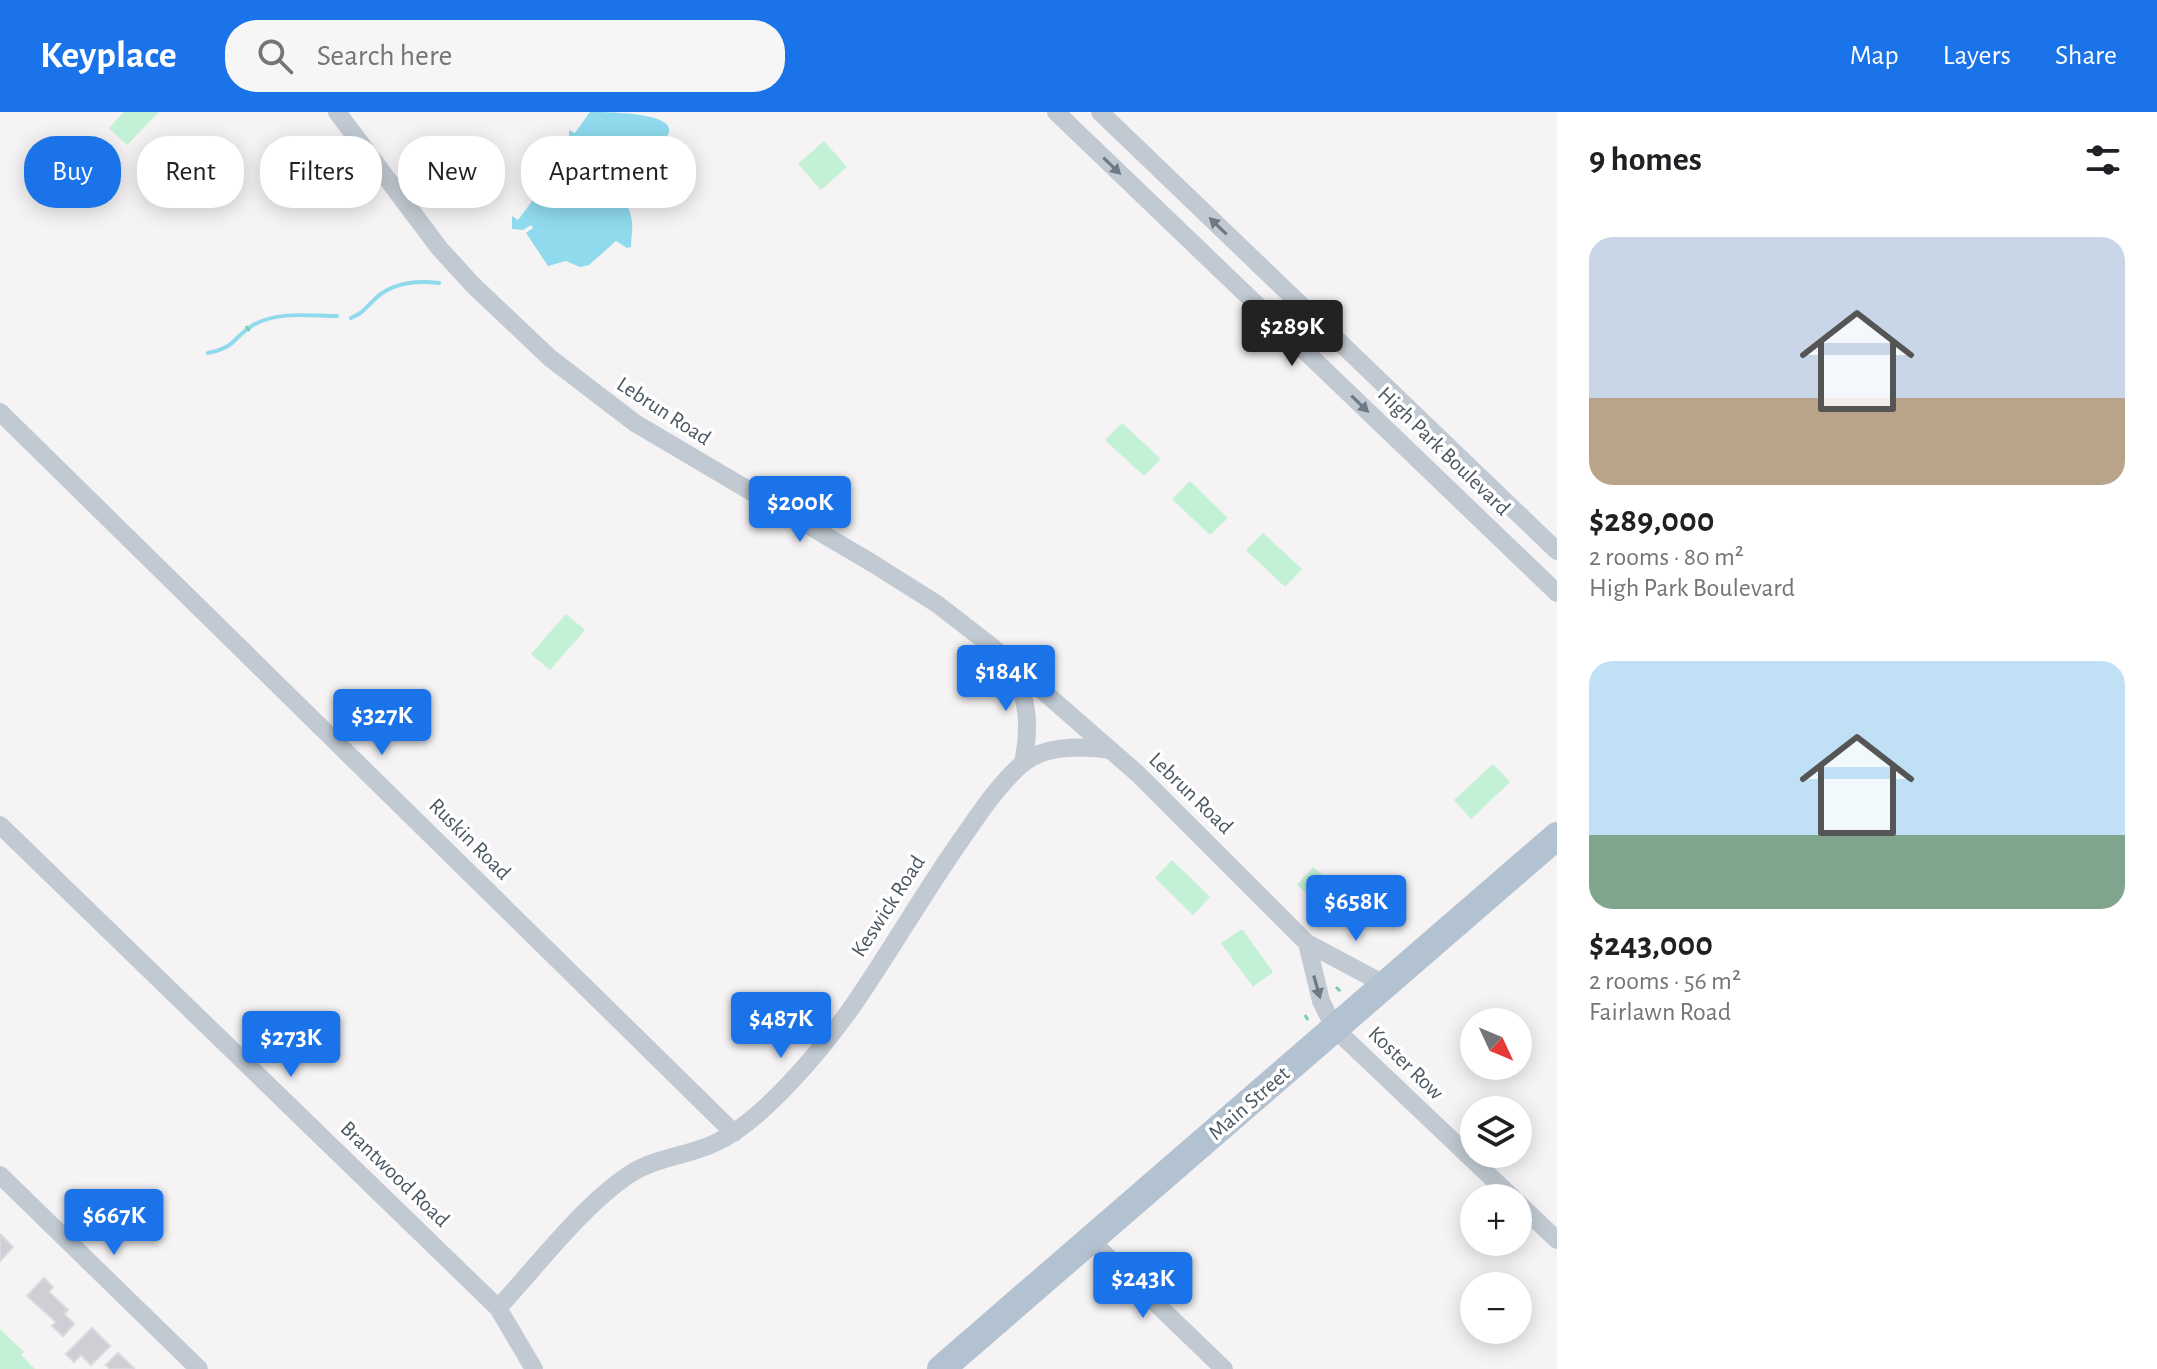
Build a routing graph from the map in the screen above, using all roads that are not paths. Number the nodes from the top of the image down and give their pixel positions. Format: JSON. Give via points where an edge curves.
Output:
{"nodes":[{"id":1,"x":337,"y":112,"type":"edge"},
{"id":2,"x":1056,"y":112,"type":"edge"},
{"id":3,"x":1100,"y":112,"type":"edge"},
{"id":4,"x":1255,"y":261,"type":"junction"},
{"id":5,"x":1234,"y":283,"type":"junction"},
{"id":6,"x":0,"y":412,"type":"edge"},
{"id":7,"x":1557,"y":551,"type":"edge"},
{"id":8,"x":1556,"y":590,"type":"edge"},
{"id":9,"x":1008,"y":661,"type":"junction"},
{"id":10,"x":1112,"y":750,"type":"junction"},
{"id":11,"x":1023,"y":763,"type":"junction"},
{"id":12,"x":0,"y":825,"type":"edge"},
{"id":13,"x":1557,"y":836,"type":"edge"},
{"id":14,"x":1307,"y":943,"type":"junction"},
{"id":15,"x":1384,"y":984,"type":"junction"},
{"id":16,"x":1335,"y":1029,"type":"junction"},
{"id":17,"x":734,"y":1133,"type":"junction"},
{"id":18,"x":0,"y":1175,"type":"edge"},
{"id":19,"x":1498,"y":1184,"type":"edge"},
{"id":20,"x":1532,"y":1216,"type":"edge"},
{"id":21,"x":1090,"y":1240,"type":"junction"},
{"id":22,"x":1557,"y":1240,"type":"edge"},
{"id":23,"x":498,"y":1308,"type":"junction"},
{"id":24,"x":199,"y":1369,"type":"edge"},
{"id":25,"x":534,"y":1369,"type":"edge"},
{"id":26,"x":941,"y":1369,"type":"edge"},
{"id":27,"x":1224,"y":1369,"type":"edge"}],
"edges":[{"from":1,"to":9,"type":"street","name":"Lebrun Road","via":[[411,213],[473,285],[591,392],[701,464],[889,573]]},
{"from":2,"to":5,"type":"street","name":"High Park Boulevard","one_way":true},
{"from":4,"to":3,"type":"street","name":"High Park Boulevard","one_way":true},
{"from":4,"to":5,"type":"street"},
{"from":4,"to":7,"type":"street","name":"High Park Boulevard"},
{"from":5,"to":8,"type":"street","name":"High Park Boulevard","one_way":true},
{"from":6,"to":17,"type":"street","name":"Ruskin Road"},
{"from":9,"to":10,"type":"street","name":"Lebrun Road"},
{"from":9,"to":11,"type":"street","via":[[1027,710]]},
{"from":10,"to":11,"type":"street","name":"Keswick Road","via":[[1066,748]]},
{"from":10,"to":14,"type":"street","name":"Lebrun Road"},
{"from":11,"to":17,"type":"street","name":"Keswick Road","via":[[982,809],[821,1047]]},
{"from":12,"to":23,"type":"street","name":"Brantwood Road"},
{"from":13,"to":15,"type":"main road","name":"Main Street"},
{"from":14,"to":15,"type":"street","name":"Lebrun Road"},
{"from":14,"to":16,"type":"street","one_way":true,"via":[[1321,1001]]},
{"from":15,"to":16,"type":"main road","name":"Main Street"},
{"from":16,"to":19,"type":"street","name":"Koster Row"},
{"from":16,"to":21,"type":"main road","name":"Main Street"},
{"from":17,"to":23,"type":"street","name":"Keswick Road","via":[[630,1175],[598,1201]]},
{"from":18,"to":24,"type":"street"},
{"from":20,"to":22,"type":"street"},
{"from":21,"to":26,"type":"main road","name":"Main Street"},
{"from":21,"to":27,"type":"street"},
{"from":23,"to":25,"type":"street","name":"Brantwood Road"}]}
